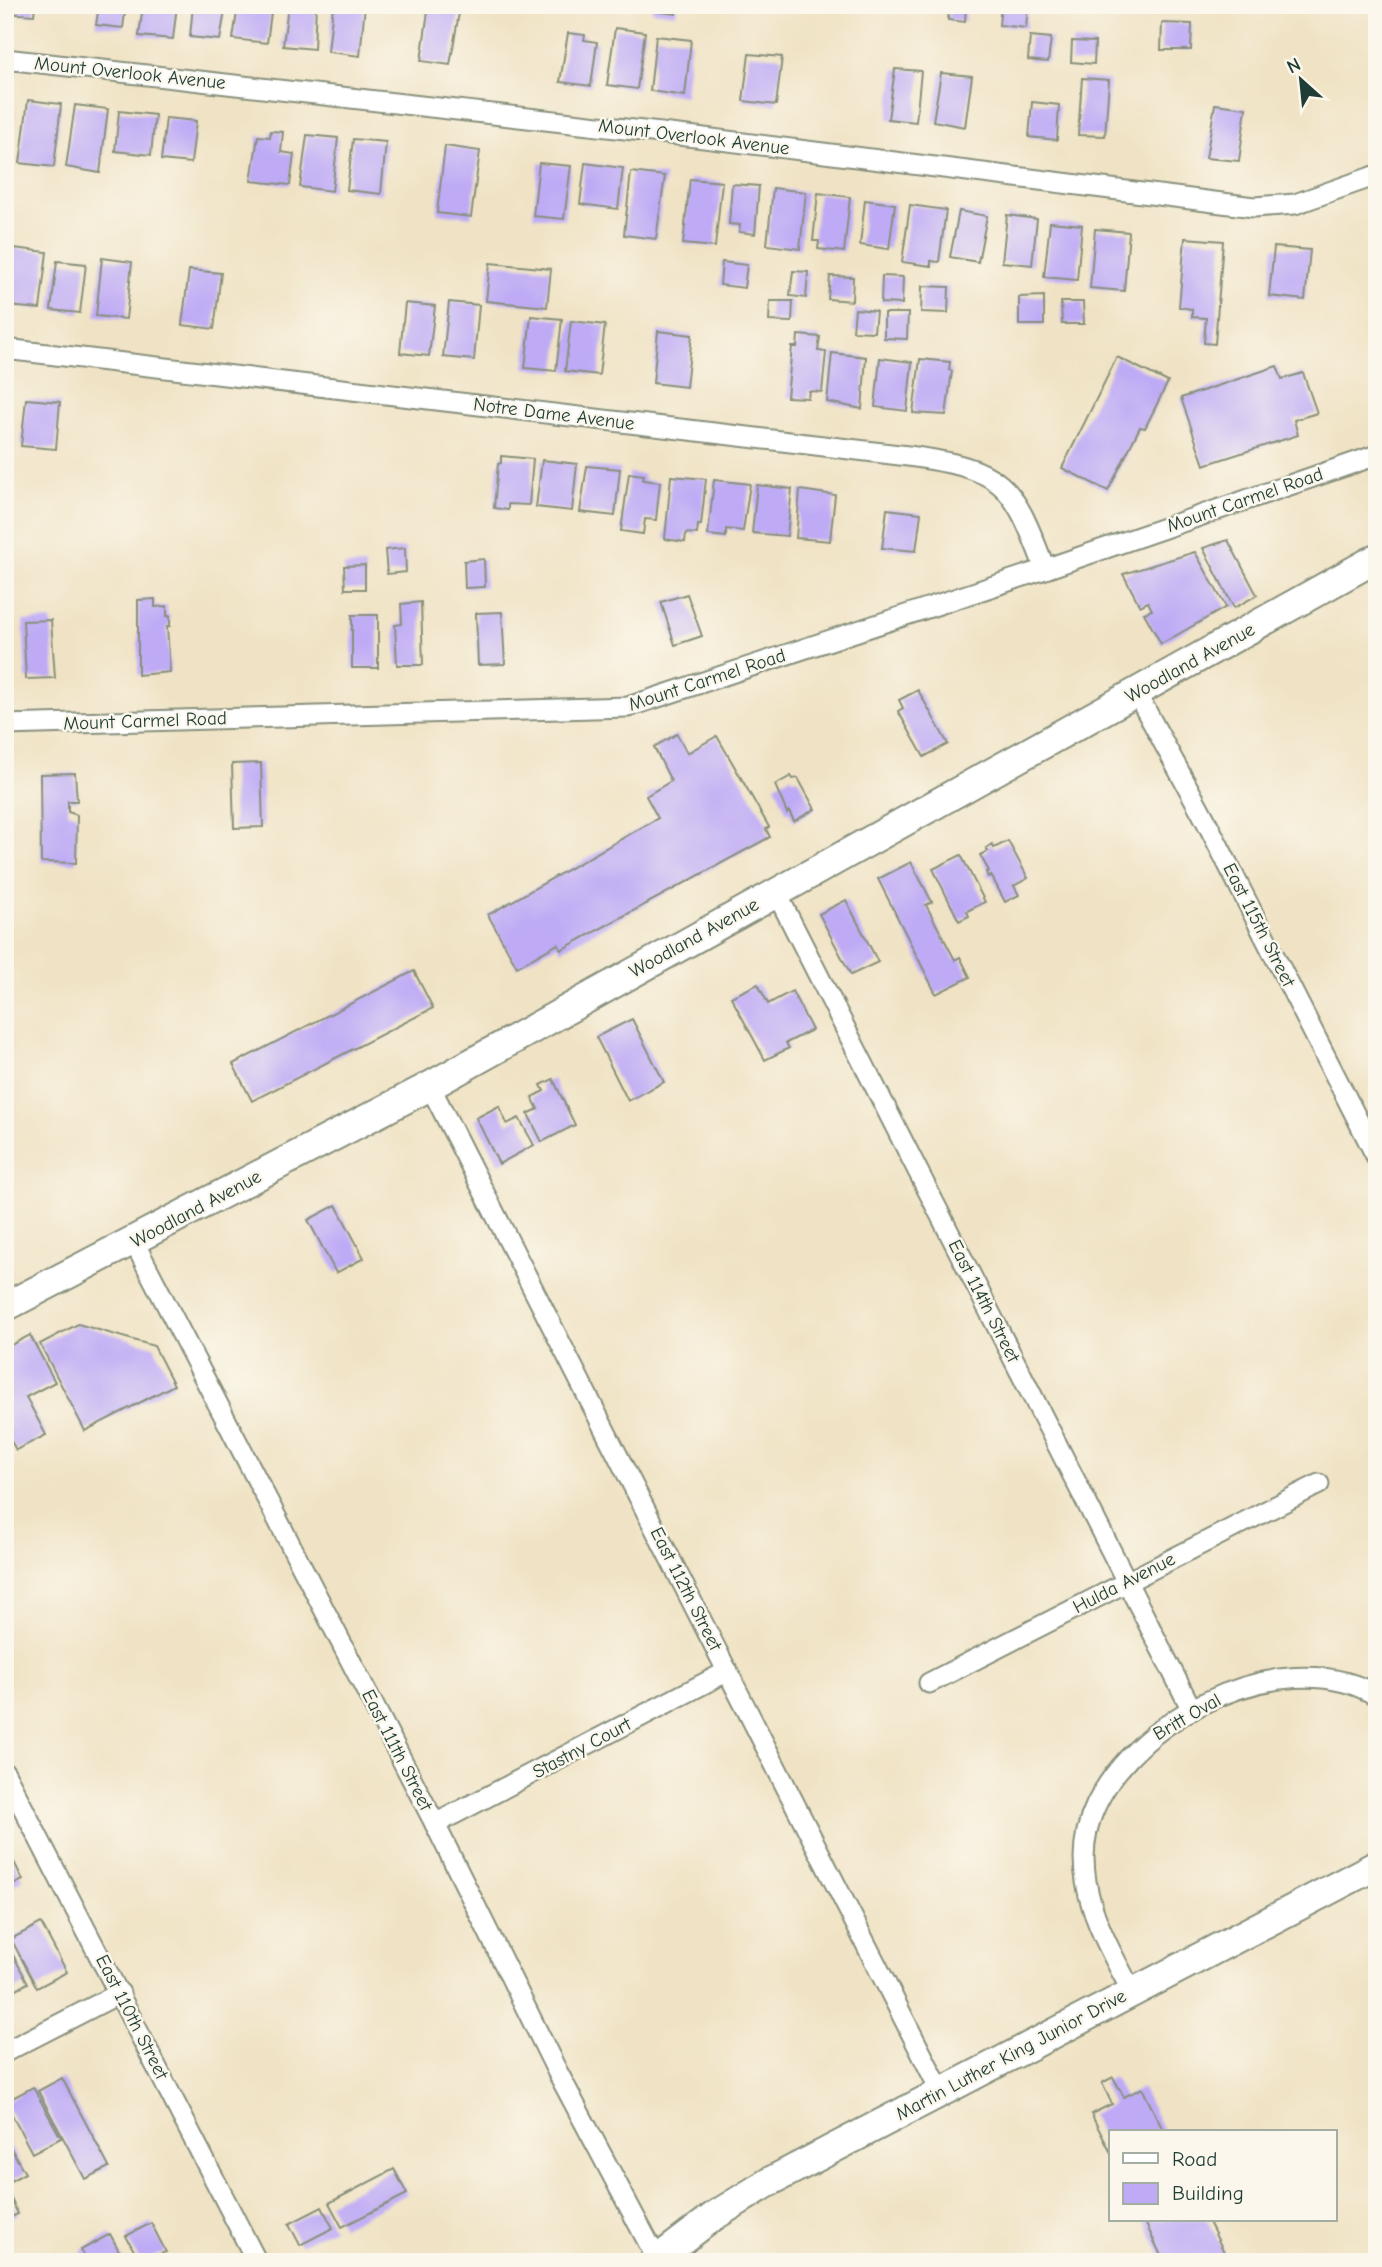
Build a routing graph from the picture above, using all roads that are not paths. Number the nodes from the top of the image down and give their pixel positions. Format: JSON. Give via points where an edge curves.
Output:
{"nodes":[{"id":1,"x":5,"y":59,"type":"edge"},
{"id":2,"x":1377,"y":175,"type":"edge"},
{"id":3,"x":5,"y":349,"type":"edge"},
{"id":4,"x":1377,"y":455,"type":"edge"},
{"id":5,"x":1377,"y":558,"type":"edge"},
{"id":6,"x":1045,"y":569,"type":"junction"},
{"id":7,"x":1137,"y":694,"type":"junction"},
{"id":8,"x":5,"y":725,"type":"edge"},
{"id":9,"x":776,"y":891,"type":"junction"},
{"id":10,"x":430,"y":1086,"type":"junction"},
{"id":11,"x":1377,"y":1158,"type":"edge"},
{"id":12,"x":134,"y":1242,"type":"junction"},
{"id":13,"x":5,"y":1307,"type":"edge"},
{"id":14,"x":1319,"y":1484,"type":"dead end"},
{"id":15,"x":1126,"y":1582,"type":"junction"},
{"id":16,"x":728,"y":1671,"type":"junction"},
{"id":17,"x":929,"y":1683,"type":"dead end"},
{"id":18,"x":1377,"y":1696,"type":"edge"},
{"id":19,"x":1192,"y":1710,"type":"junction"},
{"id":20,"x":5,"y":1773,"type":"edge"},
{"id":21,"x":435,"y":1824,"type":"junction"},
{"id":22,"x":1377,"y":1865,"type":"edge"},
{"id":23,"x":1132,"y":1992,"type":"junction"},
{"id":24,"x":120,"y":1993,"type":"junction"},
{"id":25,"x":5,"y":2052,"type":"edge"},
{"id":26,"x":941,"y":2092,"type":"junction"},
{"id":27,"x":656,"y":2260,"type":"edge"},
{"id":28,"x":257,"y":2262,"type":"edge"}],
"edges":[{"from":1,"to":2,"type":"street","name":"Mount Overlook Avenue","via":[[696,137],[1254,207],[1295,204]]},
{"from":3,"to":6,"type":"street","name":"Notre Dame Avenue","via":[[971,466],[992,477],[1021,507]]},
{"from":4,"to":6,"type":"street","name":"Mount Carmel Road"},
{"from":5,"to":7,"type":"main road","name":"Woodland Avenue"},
{"from":6,"to":8,"type":"street","name":"Mount Carmel Road","via":[[628,707]]},
{"from":7,"to":9,"type":"main road","name":"Woodland Avenue"},
{"from":7,"to":11,"type":"street","name":"East 115th Street"},
{"from":9,"to":10,"type":"main road","name":"Woodland Avenue"},
{"from":9,"to":15,"type":"street","name":"East 114th Street"},
{"from":10,"to":12,"type":"main road","name":"Woodland Avenue"},
{"from":10,"to":16,"type":"street","name":"East 112th Street"},
{"from":12,"to":13,"type":"main road","name":"Woodland Avenue"},
{"from":12,"to":21,"type":"street","name":"East 111th Street"},
{"from":14,"to":15,"type":"street","name":"Hulda Avenue"},
{"from":15,"to":17,"type":"street","name":"Hulda Avenue"},
{"from":15,"to":19,"type":"street","name":"East 114th Street"},
{"from":16,"to":21,"type":"street","name":"Stastny Court"},
{"from":16,"to":26,"type":"street","name":"East 112th Street"},
{"from":18,"to":19,"type":"street","name":"Britt Oval","via":[[1318,1677],[1276,1679]]},
{"from":19,"to":23,"type":"street","name":"Britt Oval","via":[[1128,1758],[1110,1780],[1087,1831],[1086,1872],[1092,1907]]},
{"from":20,"to":24,"type":"street","name":"East 110th Street"},
{"from":21,"to":27,"type":"street","name":"East 111th Street"},
{"from":22,"to":23,"type":"main road","name":"Martin Luther King Junior Drive"},
{"from":23,"to":26,"type":"main road","name":"Martin Luther King Junior Drive"},
{"from":24,"to":25,"type":"street"},
{"from":24,"to":28,"type":"street","name":"East 110th Street"},
{"from":26,"to":27,"type":"main road","name":"Martin Luther King Junior Drive","via":[[769,2182],[713,2216]]}]}
